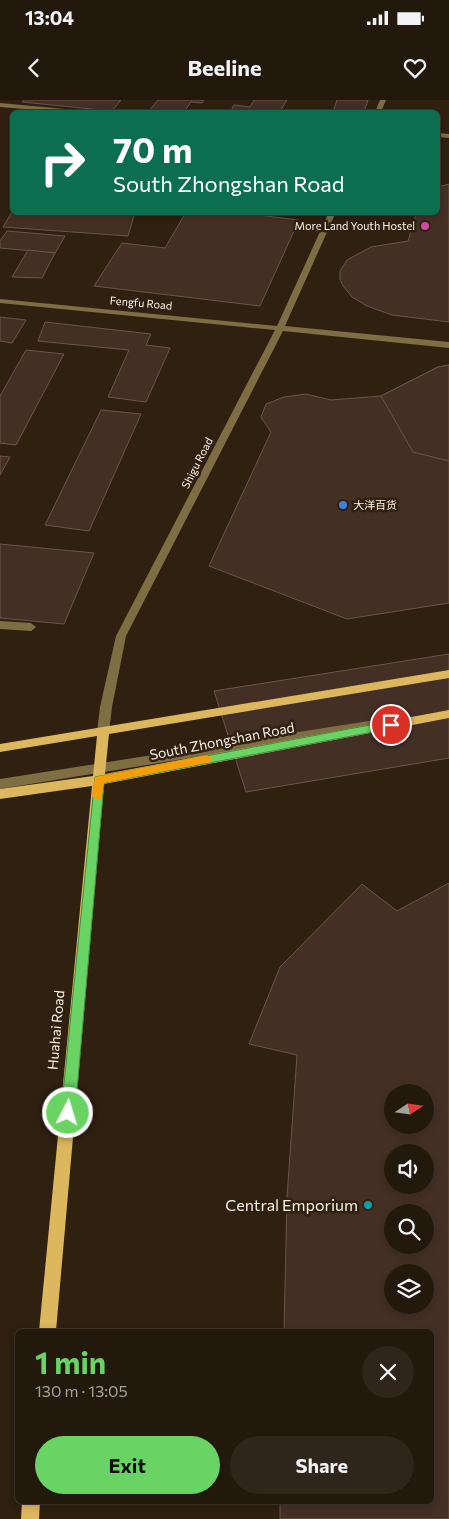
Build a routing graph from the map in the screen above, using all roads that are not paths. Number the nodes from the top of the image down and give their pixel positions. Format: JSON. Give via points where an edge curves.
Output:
{"nodes":[{"id":1,"x":4,"y":100,"type":"edge"},
{"id":2,"x":0,"y":105,"type":"edge"},
{"id":3,"x":54,"y":110,"type":"edge"},
{"id":4,"x":333,"y":215,"type":"edge"},
{"id":5,"x":0,"y":301,"type":"edge"},
{"id":6,"x":280,"y":328,"type":"junction"},
{"id":7,"x":449,"y":344,"type":"edge"},
{"id":8,"x":0,"y":624,"type":"edge"},
{"id":9,"x":31,"y":627,"type":"dead end"},
{"id":10,"x":449,"y":674,"type":"edge"},
{"id":11,"x":449,"y":713,"type":"edge"},
{"id":12,"x":103,"y":732,"type":"junction"},
{"id":13,"x":0,"y":748,"type":"edge"},
{"id":14,"x":99,"y":780,"type":"junction"},
{"id":15,"x":0,"y":784,"type":"edge"},
{"id":16,"x":0,"y":794,"type":"edge"},
{"id":17,"x":47,"y":1329,"type":"edge"},
{"id":18,"x":32,"y":1504,"type":"edge"},
{"id":19,"x":30,"y":1519,"type":"edge"}],
"edges":[{"from":1,"to":2,"type":"street"},
{"from":2,"to":3,"type":"street"},
{"from":4,"to":6,"type":"street","name":"Shigu Road"},
{"from":5,"to":6,"type":"street","name":"Fengfu Road"},
{"from":6,"to":7,"type":"street","name":"Fengfu Road"},
{"from":6,"to":12,"type":"street","name":"Shigu Road","via":[[121,636]]},
{"from":8,"to":9,"type":"street"},
{"from":10,"to":12,"type":"main road","name":"South Zhongshan Road"},
{"from":11,"to":14,"type":"main road","name":"South Zhongshan Road"},
{"from":11,"to":15,"type":"street"},
{"from":12,"to":13,"type":"main road","name":"South Zhongshan Road"},
{"from":12,"to":14,"type":"main road","name":"Huahai Road"},
{"from":14,"to":16,"type":"main road","name":"South Zhongshan Road"},
{"from":14,"to":17,"type":"main road","name":"Huahai Road"},
{"from":18,"to":19,"type":"main road"}]}
